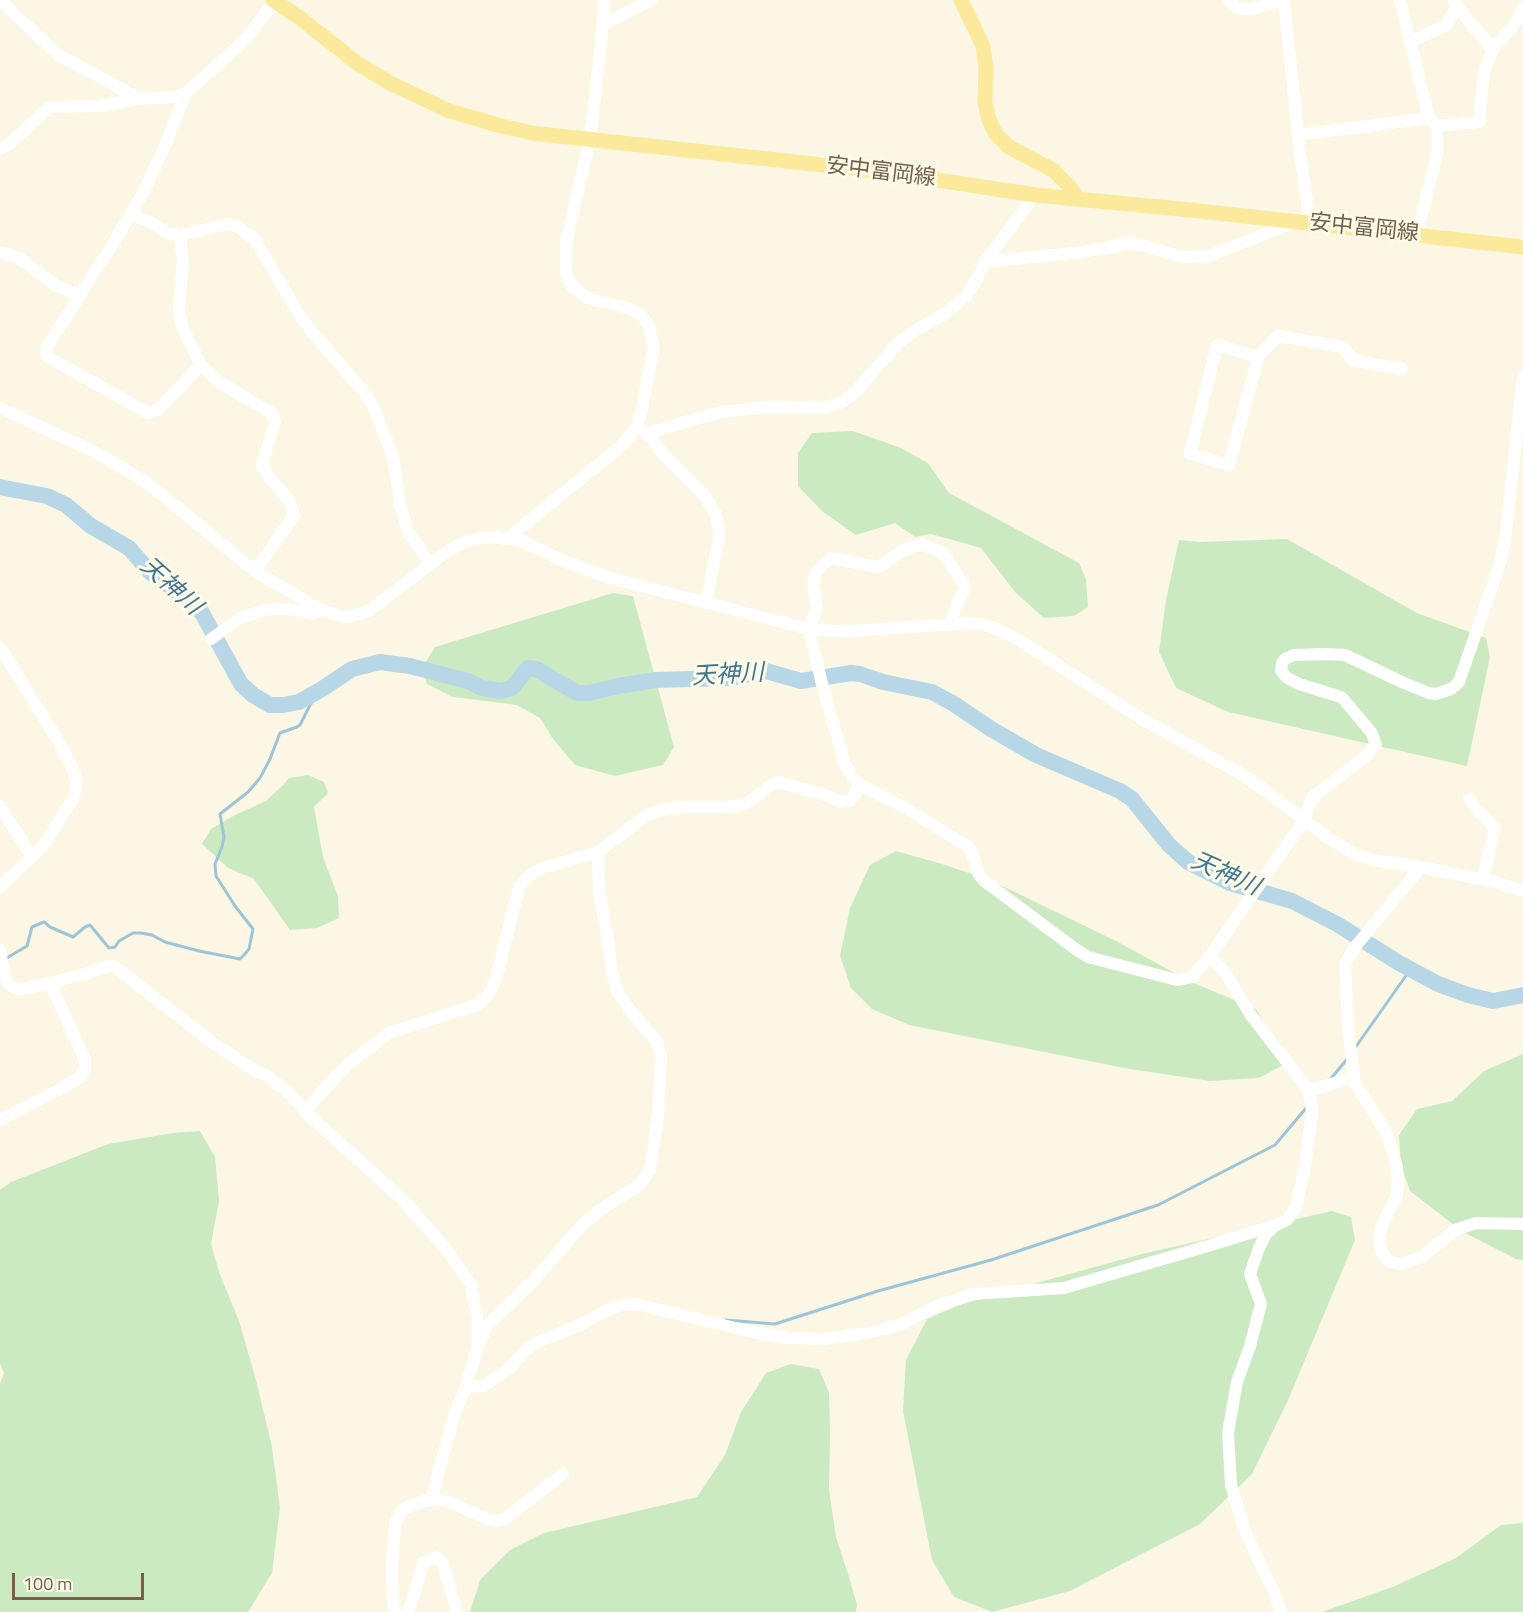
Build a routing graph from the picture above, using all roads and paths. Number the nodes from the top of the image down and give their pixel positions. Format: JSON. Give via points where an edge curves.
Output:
{"nodes":[{"id":1,"x":0,"y":0,"type":"edge"},
{"id":2,"x":274,"y":0,"type":"edge"},
{"id":3,"x":604,"y":0,"type":"edge"},
{"id":4,"x":651,"y":0,"type":"edge"},
{"id":5,"x":960,"y":0,"type":"edge"},
{"id":6,"x":1229,"y":0,"type":"edge"},
{"id":7,"x":1283,"y":0,"type":"edge"},
{"id":8,"x":1400,"y":0,"type":"edge"},
{"id":9,"x":1456,"y":3,"type":"edge"},
{"id":10,"x":1523,"y":8,"type":"edge"},
{"id":11,"x":603,"y":25,"type":"junction"},
{"id":12,"x":1410,"y":42,"type":"junction"},
{"id":13,"x":1493,"y":49,"type":"junction"},
{"id":14,"x":186,"y":93,"type":"junction"},
{"id":15,"x":140,"y":99,"type":"junction"},
{"id":16,"x":1433,"y":122,"type":"junction"},
{"id":17,"x":1298,"y":135,"type":"junction"},
{"id":18,"x":590,"y":139,"type":"junction"},
{"id":19,"x":0,"y":149,"type":"edge"},
{"id":20,"x":1035,"y":195,"type":"junction"},
{"id":21,"x":1078,"y":198,"type":"junction"},
{"id":22,"x":130,"y":214,"type":"junction"},
{"id":23,"x":1304,"y":222,"type":"junction"},
{"id":24,"x":1417,"y":235,"type":"junction"},
{"id":25,"x":180,"y":236,"type":"junction"},
{"id":26,"x":1523,"y":247,"type":"edge"},
{"id":27,"x":0,"y":253,"type":"edge"},
{"id":28,"x":985,"y":262,"type":"junction"},
{"id":29,"x":80,"y":296,"type":"junction"},
{"id":30,"x":1258,"y":357,"type":"junction"},
{"id":31,"x":201,"y":365,"type":"junction"},
{"id":32,"x":1402,"y":369,"type":"dead end"},
{"id":33,"x":1523,"y":377,"type":"edge"},
{"id":34,"x":0,"y":408,"type":"edge"},
{"id":35,"x":641,"y":430,"type":"junction"},
{"id":36,"x":508,"y":538,"type":"junction"},
{"id":37,"x":429,"y":565,"type":"junction"},
{"id":38,"x":255,"y":571,"type":"junction"},
{"id":39,"x":706,"y":603,"type":"junction"},
{"id":40,"x":321,"y":610,"type":"junction"},
{"id":41,"x":949,"y":625,"type":"junction"},
{"id":42,"x":809,"y":629,"type":"junction"},
{"id":43,"x":215,"y":636,"type":"dead end"},
{"id":44,"x":0,"y":647,"type":"edge"},
{"id":45,"x":860,"y":784,"type":"junction"},
{"id":46,"x":1469,"y":799,"type":"dead end"},
{"id":47,"x":0,"y":806,"type":"edge"},
{"id":48,"x":1305,"y":820,"type":"junction"},
{"id":49,"x":598,"y":852,"type":"junction"},
{"id":50,"x":32,"y":857,"type":"junction"},
{"id":51,"x":1421,"y":867,"type":"junction"},
{"id":52,"x":1483,"y":880,"type":"junction"},
{"id":53,"x":0,"y":887,"type":"edge"},
{"id":54,"x":1523,"y":891,"type":"edge"},
{"id":55,"x":0,"y":950,"type":"edge"},
{"id":56,"x":1210,"y":956,"type":"junction"},
{"id":57,"x":50,"y":983,"type":"junction"},
{"id":58,"x":1354,"y":1077,"type":"junction"},
{"id":59,"x":1308,"y":1091,"type":"junction"},
{"id":60,"x":305,"y":1111,"type":"junction"},
{"id":61,"x":0,"y":1120,"type":"edge"},
{"id":62,"x":1523,"y":1224,"type":"edge"},
{"id":63,"x":1276,"y":1225,"type":"junction"},
{"id":64,"x":477,"y":1349,"type":"junction"},
{"id":65,"x":466,"y":1387,"type":"junction"},
{"id":66,"x":563,"y":1474,"type":"dead end"},
{"id":67,"x":431,"y":1500,"type":"junction"},
{"id":68,"x":395,"y":1612,"type":"edge"},
{"id":69,"x":407,"y":1612,"type":"edge"},
{"id":70,"x":457,"y":1612,"type":"edge"},
{"id":71,"x":1281,"y":1612,"type":"edge"}],
"edges":[{"from":1,"to":15,"type":"street","via":[[57,54]]},
{"from":2,"to":14,"type":"street","via":[[244,41]]},
{"from":2,"to":18,"type":"main road","name":"安中富岡線","via":[[357,63],[447,110],[532,133]]},
{"from":3,"to":11,"type":"street"},
{"from":4,"to":11,"type":"street"},
{"from":5,"to":21,"type":"main road","via":[[983,46],[985,102],[995,134],[1009,147],[1053,170]]},
{"from":6,"to":7,"type":"street","via":[[1237,8],[1250,9]]},
{"from":7,"to":17,"type":"street"},
{"from":8,"to":12,"type":"street"},
{"from":9,"to":12,"type":"street","via":[[1446,25]]},
{"from":9,"to":13,"type":"street"},
{"from":10,"to":13,"type":"street"},
{"from":11,"to":18,"type":"street"},
{"from":12,"to":16,"type":"street"},
{"from":13,"to":16,"type":"street","via":[[1484,71],[1479,122]]},
{"from":14,"to":15,"type":"street"},
{"from":14,"to":22,"type":"street"},
{"from":15,"to":19,"type":"street","via":[[100,106],[49,107]]},
{"from":16,"to":17,"type":"street"},
{"from":16,"to":24,"type":"street","via":[[1437,154]]},
{"from":17,"to":23,"type":"street"},
{"from":18,"to":20,"type":"main road","name":"安中富岡線","via":[[886,172]]},
{"from":18,"to":35,"type":"street","via":[[566,243],[566,270],[579,293],[629,308],[642,316],[650,328],[653,351]]},
{"from":20,"to":21,"type":"main road","name":"安中富岡線"},
{"from":20,"to":28,"type":"street"},
{"from":21,"to":23,"type":"main road","name":"安中富岡線"},
{"from":22,"to":25,"type":"street"},
{"from":22,"to":29,"type":"street"},
{"from":23,"to":24,"type":"main road","name":"安中富岡線"},
{"from":23,"to":28,"type":"street","via":[[1209,256],[1183,257],[1133,243]]},
{"from":24,"to":26,"type":"main road","name":"安中富岡線"},
{"from":25,"to":31,"type":"street","via":[[182,327]]},
{"from":25,"to":37,"type":"street","via":[[227,224],[237,226],[255,240],[298,313],[372,404],[392,451],[408,531]]},
{"from":27,"to":29,"type":"street","via":[[19,258],[55,285]]},
{"from":28,"to":35,"type":"street","via":[[966,296],[898,343],[844,401],[825,408],[770,407],[721,412]]},
{"from":29,"to":31,"type":"street","via":[[46,349],[48,357],[148,413],[158,410]]},
{"from":30,"to":30,"type":"street","via":[[1229,465],[1190,454],[1217,345]]},
{"from":30,"to":32,"type":"street","via":[[1278,336],[1343,347],[1353,360]]},
{"from":31,"to":38,"type":"street","via":[[219,382],[271,413],[275,422],[262,466],[289,500],[294,516]]},
{"from":33,"to":48,"type":"street","via":[[1501,560],[1459,682],[1444,692],[1429,693],[1344,655],[1294,655],[1282,663],[1281,670],[1299,684],[1344,700],[1371,732],[1376,744],[1312,798]]},
{"from":34,"to":38,"type":"street","via":[[97,453],[146,482]]},
{"from":35,"to":36,"type":"street"},
{"from":35,"to":39,"type":"street","via":[[703,494],[716,514],[719,537]]},
{"from":36,"to":37,"type":"street","via":[[467,542]]},
{"from":36,"to":39,"type":"street","via":[[610,578]]},
{"from":37,"to":40,"type":"street","via":[[369,611],[348,617]]},
{"from":38,"to":40,"type":"street"},
{"from":39,"to":42,"type":"street"},
{"from":40,"to":43,"type":"street","via":[[311,614],[269,609],[240,618]]},
{"from":41,"to":42,"type":"street","via":[[852,631]]},
{"from":41,"to":42,"type":"street","via":[[965,586],[943,553],[922,544],[902,551],[879,567],[830,558],[816,572],[813,584],[817,608]]},
{"from":41,"to":48,"type":"street","via":[[985,625],[1019,640],[1142,719],[1241,774]]},
{"from":42,"to":45,"type":"street","via":[[845,765]]},
{"from":44,"to":50,"type":"street","via":[[62,747],[76,782],[73,799]]},
{"from":45,"to":49,"type":"street","via":[[849,801],[841,802],[778,782],[743,805],[664,809],[647,815]]},
{"from":45,"to":56,"type":"street","via":[[967,846],[982,880],[1088,957],[1177,980],[1192,977]]},
{"from":46,"to":52,"type":"street","via":[[1496,827]]},
{"from":47,"to":50,"type":"street"},
{"from":48,"to":51,"type":"street","via":[[1357,855]]},
{"from":48,"to":56,"type":"street"},
{"from":49,"to":60,"type":"street","via":[[543,868],[519,887],[496,979],[477,1005],[389,1033],[347,1065]]},
{"from":49,"to":64,"type":"street","via":[[598,892],[618,993],[656,1041],[661,1057],[650,1170],[640,1184],[582,1225],[487,1326]]},
{"from":50,"to":53,"type":"street"},
{"from":51,"to":52,"type":"street"},
{"from":51,"to":58,"type":"street","via":[[1345,964]]},
{"from":52,"to":54,"type":"street"},
{"from":55,"to":57,"type":"street","via":[[10,987],[21,989]]},
{"from":56,"to":59,"type":"street"},
{"from":57,"to":60,"type":"street","via":[[115,967],[213,1042],[266,1076]]},
{"from":57,"to":61,"type":"street","via":[[85,1059],[86,1071],[57,1091]]},
{"from":58,"to":59,"type":"street"},
{"from":58,"to":62,"type":"street","via":[[1387,1134],[1397,1167],[1396,1195],[1379,1236],[1387,1260],[1401,1264],[1422,1257],[1455,1230],[1476,1223]]},
{"from":59,"to":63,"type":"street","via":[[1312,1113],[1296,1207],[1287,1220]]},
{"from":60,"to":64,"type":"street","via":[[403,1200],[464,1273],[471,1285],[477,1317]]},
{"from":63,"to":65,"type":"street","via":[[1064,1288],[974,1294],[900,1324],[834,1338],[787,1338],[636,1304],[622,1305],[535,1343],[509,1369],[483,1386]]},
{"from":63,"to":71,"type":"street","via":[[1266,1234],[1250,1274],[1261,1304],[1237,1382],[1228,1433],[1231,1485],[1245,1529]]},
{"from":64,"to":65,"type":"street"},
{"from":65,"to":67,"type":"street"},
{"from":66,"to":67,"type":"street","via":[[505,1519],[496,1521],[450,1502]]},
{"from":67,"to":68,"type":"street","via":[[405,1508],[395,1524]]},
{"from":69,"to":70,"type":"street","via":[[424,1562],[436,1557],[443,1564]]}]}
